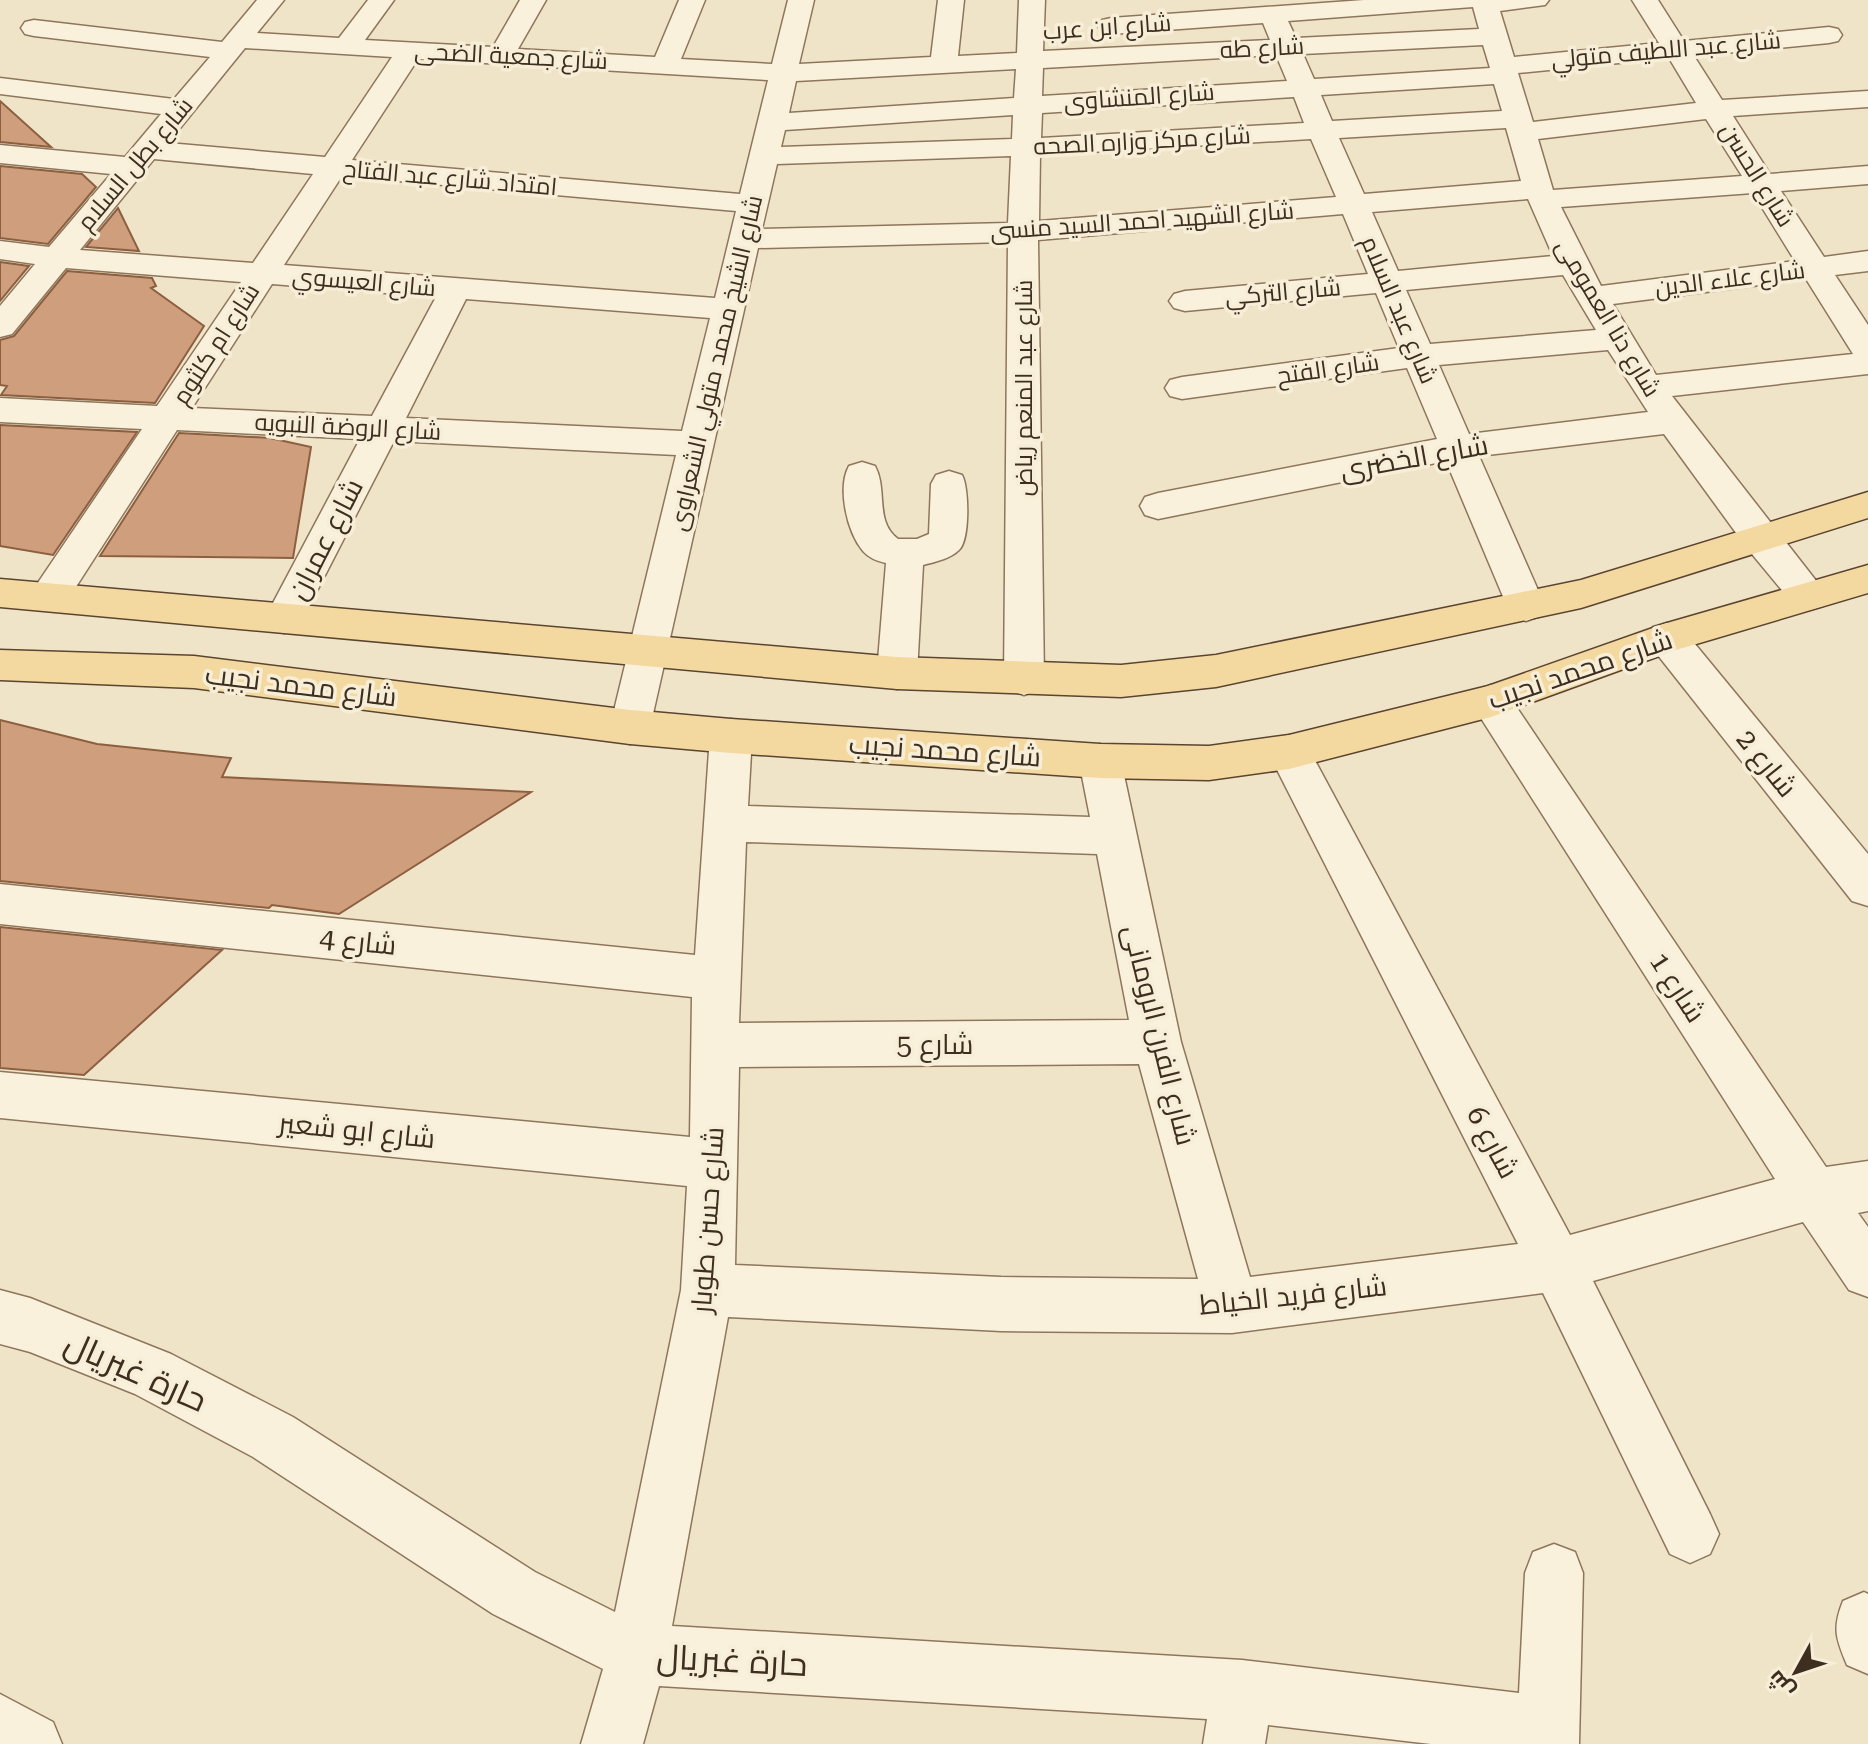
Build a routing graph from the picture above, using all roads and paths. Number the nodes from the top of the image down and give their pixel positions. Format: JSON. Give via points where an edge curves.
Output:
{"nodes":[{"id":1,"x":271,"y":0,"type":"edge"},
{"id":2,"x":381,"y":0,"type":"edge"},
{"id":3,"x":533,"y":0,"type":"edge"},
{"id":4,"x":692,"y":0,"type":"edge"},
{"id":5,"x":801,"y":0,"type":"edge"},
{"id":6,"x":951,"y":0,"type":"edge"},
{"id":7,"x":1032,"y":0,"type":"edge"},
{"id":8,"x":1536,"y":0,"type":"edge"},
{"id":9,"x":1645,"y":0,"type":"edge"},
{"id":10,"x":1481,"y":2,"type":"edge"},
{"id":11,"x":1272,"y":14,"type":"junction"},
{"id":12,"x":34,"y":28,"type":"dead end"},
{"id":13,"x":1091,"y":28,"type":"dead end"},
{"id":14,"x":1829,"y":35,"type":"dead end"},
{"id":15,"x":1040,"y":41,"type":"junction"},
{"id":16,"x":233,"y":46,"type":"junction"},
{"id":17,"x":346,"y":47,"type":"junction"},
{"id":18,"x":1286,"y":47,"type":"junction"},
{"id":19,"x":1676,"y":48,"type":"junction"},
{"id":20,"x":410,"y":50,"type":"junction"},
{"id":21,"x":501,"y":56,"type":"junction"},
{"id":22,"x":1501,"y":59,"type":"junction"},
{"id":23,"x":665,"y":65,"type":"junction"},
{"id":24,"x":943,"y":66,"type":"junction"},
{"id":25,"x":784,"y":73,"type":"junction"},
{"id":26,"x":0,"y":86,"type":"edge"},
{"id":27,"x":1303,"y":86,"type":"junction"},
{"id":28,"x":1868,"y":99,"type":"edge"},
{"id":29,"x":1028,"y":104,"type":"junction"},
{"id":30,"x":182,"y":108,"type":"junction"},
{"id":31,"x":1716,"y":111,"type":"junction"},
{"id":32,"x":773,"y":122,"type":"junction"},
{"id":33,"x":1522,"y":125,"type":"junction"},
{"id":34,"x":1322,"y":131,"type":"junction"},
{"id":35,"x":1026,"y":147,"type":"junction"},
{"id":36,"x":0,"y":154,"type":"edge"},
{"id":37,"x":765,"y":156,"type":"junction"},
{"id":38,"x":140,"y":159,"type":"junction"},
{"id":39,"x":333,"y":167,"type":"junction"},
{"id":40,"x":1868,"y":175,"type":"edge"},
{"id":41,"x":1762,"y":184,"type":"junction"},
{"id":42,"x":1540,"y":194,"type":"junction"},
{"id":43,"x":753,"y":204,"type":"junction"},
{"id":44,"x":1354,"y":205,"type":"junction"},
{"id":45,"x":1023,"y":232,"type":"junction"},
{"id":46,"x":745,"y":239,"type":"junction"},
{"id":47,"x":0,"y":250,"type":"edge"},
{"id":48,"x":57,"y":258,"type":"junction"},
{"id":49,"x":1868,"y":261,"type":"edge"},
{"id":50,"x":1572,"y":264,"type":"junction"},
{"id":51,"x":1816,"y":269,"type":"junction"},
{"id":52,"x":263,"y":273,"type":"junction"},
{"id":53,"x":1387,"y":283,"type":"junction"},
{"id":54,"x":455,"y":290,"type":"junction"},
{"id":55,"x":1592,"y":297,"type":"junction"},
{"id":56,"x":1185,"y":301,"type":"dead end"},
{"id":57,"x":729,"y":309,"type":"junction"},
{"id":58,"x":0,"y":327,"type":"edge"},
{"id":59,"x":1618,"y":339,"type":"junction"},
{"id":60,"x":1868,"y":351,"type":"edge"},
{"id":61,"x":1418,"y":356,"type":"junction"},
{"id":62,"x":1868,"y":363,"type":"edge"},
{"id":63,"x":1647,"y":387,"type":"junction"},
{"id":64,"x":1182,"y":388,"type":"dead end"},
{"id":65,"x":0,"y":410,"type":"edge"},
{"id":66,"x":167,"y":418,"type":"junction"},
{"id":67,"x":1672,"y":421,"type":"junction"},
{"id":68,"x":383,"y":428,"type":"junction"},
{"id":69,"x":697,"y":444,"type":"junction"},
{"id":70,"x":1458,"y":447,"type":"junction"},
{"id":71,"x":862,"y":475,"type":"dead end"},
{"id":72,"x":949,"y":484,"type":"dead end"},
{"id":73,"x":1868,"y":505,"type":"edge"},
{"id":74,"x":1158,"y":506,"type":"dead end"},
{"id":75,"x":1760,"y":538,"type":"junction"},
{"id":76,"x":905,"y":554,"type":"junction"},
{"id":77,"x":1865,"y":584,"type":"edge"},
{"id":78,"x":0,"y":593,"type":"edge"},
{"id":79,"x":1809,"y":596,"type":"junction"},
{"id":80,"x":49,"y":597,"type":"junction"},
{"id":81,"x":1526,"y":606,"type":"junction"},
{"id":82,"x":284,"y":618,"type":"junction"},
{"id":83,"x":1667,"y":638,"type":"junction"},
{"id":84,"x":648,"y":651,"type":"junction"},
{"id":85,"x":0,"y":665,"type":"edge"},
{"id":86,"x":897,"y":673,"type":"junction"},
{"id":87,"x":1024,"y":679,"type":"junction"},
{"id":88,"x":1491,"y":701,"type":"junction"},
{"id":89,"x":630,"y":727,"type":"junction"},
{"id":90,"x":731,"y":736,"type":"junction"},
{"id":91,"x":1289,"y":752,"type":"junction"},
{"id":92,"x":1100,"y":761,"type":"junction"},
{"id":93,"x":724,"y":823,"type":"junction"},
{"id":94,"x":1115,"y":836,"type":"junction"},
{"id":95,"x":1868,"y":887,"type":"edge"},
{"id":96,"x":0,"y":904,"type":"edge"},
{"id":97,"x":716,"y":978,"type":"junction"},
{"id":98,"x":1157,"y":1042,"type":"junction"},
{"id":99,"x":714,"y":1045,"type":"junction"},
{"id":100,"x":0,"y":1095,"type":"edge"},
{"id":101,"x":714,"y":1164,"type":"junction"},
{"id":102,"x":1868,"y":1186,"type":"edge"},
{"id":103,"x":1814,"y":1194,"type":"junction"},
{"id":104,"x":1557,"y":1265,"type":"junction"},
{"id":105,"x":1868,"y":1271,"type":"edge"},
{"id":106,"x":707,"y":1290,"type":"junction"},
{"id":107,"x":1232,"y":1306,"type":"junction"},
{"id":108,"x":0,"y":1317,"type":"edge"},
{"id":109,"x":1690,"y":1534,"type":"dead end"},
{"id":110,"x":1554,"y":1573,"type":"dead end"},
{"id":111,"x":637,"y":1654,"type":"junction"},
{"id":112,"x":1238,"y":1717,"type":"edge"},
{"id":113,"x":1548,"y":1736,"type":"edge"},
{"id":114,"x":612,"y":1744,"type":"edge"}],
"edges":[{"from":1,"to":16,"type":"street","name":"شارع بطل السلام"},
{"from":2,"to":17,"type":"street"},
{"from":3,"to":21,"type":"street"},
{"from":4,"to":23,"type":"street"},
{"from":5,"to":25,"type":"street","name":"شارع الشيخ محمد متولي الشعراوى"},
{"from":6,"to":24,"type":"street"},
{"from":7,"to":15,"type":"street","name":"شارع عبد المنعم رياض"},
{"from":8,"to":10,"type":"street","name":"شارع ابن عرب"},
{"from":9,"to":19,"type":"street","name":"شارع الحسن"},
{"from":10,"to":11,"type":"street","name":"شارع ابن عرب"},
{"from":10,"to":22,"type":"street","name":"شارع دنا العمومى"},
{"from":11,"to":13,"type":"street","name":"شارع ابن عرب"},
{"from":11,"to":18,"type":"street","name":"شارع عبد السلام"},
{"from":12,"to":16,"type":"street","name":"شارع جمعية الضحى"},
{"from":14,"to":19,"type":"street","name":"شارع عبد اللطيف متولي"},
{"from":15,"to":18,"type":"street","name":"شارع طه"},
{"from":15,"to":24,"type":"street","name":"شارع طه"},
{"from":15,"to":29,"type":"street","name":"شارع عبد المنعم رياض"},
{"from":16,"to":17,"type":"street","name":"شارع جمعية الضحى"},
{"from":16,"to":30,"type":"street","name":"شارع بطل السلام"},
{"from":17,"to":20,"type":"street","name":"شارع جمعية الضحى"},
{"from":18,"to":22,"type":"street","name":"شارع طه"},
{"from":18,"to":27,"type":"street","name":"شارع عبد السلام"},
{"from":19,"to":22,"type":"street","name":"شارع عبد اللطيف متولي"},
{"from":19,"to":31,"type":"street","name":"شارع الحسن"},
{"from":20,"to":21,"type":"street","name":"شارع جمعية الضحى"},
{"from":20,"to":39,"type":"street","name":"شارع ام كلثوم"},
{"from":21,"to":23,"type":"street","name":"شارع جمعية الضحى"},
{"from":22,"to":27,"type":"street","name":"شارع المنشاوى"},
{"from":22,"to":33,"type":"street","name":"شارع دنا العمومى"},
{"from":23,"to":25,"type":"street","name":"شارع جمعية الضحى"},
{"from":24,"to":25,"type":"street","name":"شارع جمعية الضحى"},
{"from":25,"to":32,"type":"street","name":"شارع الشيخ محمد متولي الشعراوى"},
{"from":26,"to":30,"type":"street"},
{"from":27,"to":29,"type":"street","name":"شارع المنشاوى"},
{"from":27,"to":34,"type":"street","name":"شارع عبد السلام"},
{"from":28,"to":31,"type":"street","name":"شارع مركز وزاره الصحه"},
{"from":29,"to":32,"type":"street","name":"شارع المنشاوى"},
{"from":29,"to":35,"type":"street","name":"شارع عبد المنعم رياض"},
{"from":30,"to":38,"type":"street","name":"شارع بطل السلام"},
{"from":31,"to":33,"type":"street","name":"شارع مركز وزاره الصحه"},
{"from":31,"to":41,"type":"street","name":"شارع الحسن"},
{"from":32,"to":37,"type":"street","name":"شارع الشيخ محمد متولي الشعراوى"},
{"from":33,"to":34,"type":"street","name":"شارع مركز وزاره الصحه"},
{"from":33,"to":42,"type":"street","name":"شارع دنا العمومى"},
{"from":34,"to":35,"type":"street","name":"شارع مركز وزاره الصحه"},
{"from":34,"to":44,"type":"street","name":"شارع عبد السلام"},
{"from":35,"to":37,"type":"street","name":"شارع مركز وزاره الصحه"},
{"from":35,"to":45,"type":"street","name":"شارع عبد المنعم رياض"},
{"from":36,"to":38,"type":"street","name":"امتداد شارع عبد الفتاح"},
{"from":37,"to":43,"type":"street","name":"شارع الشيخ محمد متولي الشعراوى"},
{"from":38,"to":39,"type":"street","name":"امتداد شارع عبد الفتاح"},
{"from":38,"to":48,"type":"street","name":"شارع بطل السلام"},
{"from":39,"to":43,"type":"street","name":"امتداد شارع عبد الفتاح"},
{"from":39,"to":52,"type":"street","name":"شارع ام كلثوم"},
{"from":40,"to":41,"type":"street","name":"شارع الشهيد احمد السيد منسى"},
{"from":41,"to":42,"type":"street","name":"شارع الشهيد احمد السيد منسى"},
{"from":41,"to":51,"type":"street","name":"شارع الحسن"},
{"from":42,"to":44,"type":"street","name":"شارع الشهيد احمد السيد منسى"},
{"from":42,"to":50,"type":"street","name":"شارع دنا العمومى"},
{"from":43,"to":46,"type":"street","name":"شارع الشيخ محمد متولي الشعراوى"},
{"from":44,"to":45,"type":"street","name":"شارع الشهيد احمد السيد منسى"},
{"from":44,"to":53,"type":"street","name":"شارع عبد السلام"},
{"from":45,"to":46,"type":"street","name":"شارع الشهيد احمد السيد منسى"},
{"from":45,"to":87,"type":"street","name":"شارع عبد المنعم رياض"},
{"from":46,"to":57,"type":"street","name":"شارع الشيخ محمد متولي الشعراوى"},
{"from":47,"to":48,"type":"street","name":"شارع العيسوي"},
{"from":48,"to":52,"type":"street","name":"شارع العيسوي"},
{"from":48,"to":58,"type":"street","name":"شارع بطل السلام"},
{"from":49,"to":51,"type":"street","name":"شارع علاء الدين"},
{"from":50,"to":53,"type":"street","name":"شارع التركي"},
{"from":50,"to":55,"type":"street","name":"شارع دنا العمومى"},
{"from":51,"to":55,"type":"street","name":"شارع علاء الدين"},
{"from":51,"to":60,"type":"street","name":"شارع الحسن"},
{"from":52,"to":54,"type":"street","name":"شارع العيسوي"},
{"from":52,"to":66,"type":"street","name":"شارع ام كلثوم"},
{"from":53,"to":56,"type":"street","name":"شارع التركي"},
{"from":53,"to":61,"type":"street","name":"شارع عبد السلام"},
{"from":54,"to":57,"type":"street","name":"شارع العيسوي"},
{"from":54,"to":68,"type":"street","name":"شارع عمران"},
{"from":55,"to":59,"type":"street","name":"شارع دنا العمومى"},
{"from":57,"to":69,"type":"street","name":"شارع الشيخ محمد متولي الشعراوى"},
{"from":59,"to":61,"type":"street","name":"شارع الفتح"},
{"from":59,"to":63,"type":"street","name":"شارع دنا العمومى"},
{"from":61,"to":64,"type":"street","name":"شارع الفتح"},
{"from":61,"to":70,"type":"street","name":"شارع عبد السلام"},
{"from":62,"to":63,"type":"street"},
{"from":63,"to":67,"type":"street","name":"شارع دنا العمومى"},
{"from":65,"to":66,"type":"street","name":"شارع الروضة النبويه"},
{"from":66,"to":68,"type":"street","name":"شارع الروضة النبويه"},
{"from":66,"to":80,"type":"street","name":"شارع ام كلثوم"},
{"from":67,"to":70,"type":"street","name":"شارع الخضرى"},
{"from":67,"to":75,"type":"street","name":"شارع دنا العمومى"},
{"from":68,"to":69,"type":"street","name":"شارع الروضة النبويه"},
{"from":68,"to":82,"type":"street","name":"شارع عمران"},
{"from":69,"to":84,"type":"street","name":"شارع الشيخ محمد متولي الشعراوى"},
{"from":70,"to":74,"type":"street","name":"شارع الخضرى"},
{"from":70,"to":81,"type":"street","name":"شارع عبد السلام"},
{"from":71,"to":76,"type":"street","via":[[872,536],[880,545]]},
{"from":72,"to":76,"type":"street","via":[[947,540],[936,548]]},
{"from":73,"to":75,"type":"main road"},
{"from":75,"to":79,"type":"street","name":"شارع دنا العمومى"},
{"from":75,"to":81,"type":"main road"},
{"from":76,"to":86,"type":"street"},
{"from":77,"to":79,"type":"main road","name":"شارع محمد نجيب"},
{"from":78,"to":80,"type":"main road"},
{"from":79,"to":83,"type":"main road","name":"شارع محمد نجيب"},
{"from":80,"to":82,"type":"main road"},
{"from":81,"to":87,"type":"main road","via":[[1216,671],[1121,681]]},
{"from":82,"to":84,"type":"main road"},
{"from":83,"to":88,"type":"main road","name":"شارع محمد نجيب"},
{"from":83,"to":95,"type":"street","name":"شارع 2"},
{"from":84,"to":86,"type":"main road"},
{"from":84,"to":89,"type":"street","name":"شارع الشيخ محمد متولي الشعراوى"},
{"from":85,"to":89,"type":"main road","name":"شارع محمد نجيب","via":[[194,672]]},
{"from":86,"to":87,"type":"main road"},
{"from":88,"to":91,"type":"main road","name":"شارع محمد نجيب"},
{"from":88,"to":103,"type":"street","name":"شارع 1"},
{"from":89,"to":90,"type":"main road","name":"شارع محمد نجيب"},
{"from":90,"to":92,"type":"main road","name":"شارع محمد نجيب"},
{"from":90,"to":93,"type":"street","name":"شارع حسن طوبار"},
{"from":91,"to":92,"type":"main road","name":"شارع محمد نجيب","via":[[1209,763]]},
{"from":91,"to":104,"type":"street","name":"شارع 6"},
{"from":92,"to":94,"type":"street","name":"شارع الفرن الرومانى"},
{"from":93,"to":94,"type":"street"},
{"from":93,"to":97,"type":"street","name":"شارع حسن طوبار"},
{"from":94,"to":98,"type":"street","name":"شارع الفرن الرومانى"},
{"from":96,"to":97,"type":"street","name":"شارع 4"},
{"from":97,"to":99,"type":"street","name":"شارع حسن طوبار"},
{"from":98,"to":99,"type":"street","name":"شارع 5"},
{"from":98,"to":107,"type":"street","name":"شارع الفرن الرومانى"},
{"from":99,"to":101,"type":"street","name":"شارع حسن طوبار"},
{"from":100,"to":101,"type":"street","name":"شارع ابو شعير"},
{"from":101,"to":106,"type":"street","name":"شارع حسن طوبار"},
{"from":102,"to":103,"type":"street","name":"شارع فريد الخياط"},
{"from":103,"to":104,"type":"street","name":"شارع فريد الخياط"},
{"from":103,"to":105,"type":"street","name":"شارع 1"},
{"from":104,"to":107,"type":"street","name":"شارع فريد الخياط"},
{"from":104,"to":109,"type":"street","name":"شارع 6"},
{"from":106,"to":107,"type":"street","name":"شارع فريد الخياط","via":[[1001,1304]]},
{"from":106,"to":111,"type":"street","name":"شارع حسن طوبار"},
{"from":108,"to":111,"type":"street","name":"حارة غبريال","via":[[152,1373],[273,1437],[514,1593]]},
{"from":110,"to":113,"type":"street"},
{"from":111,"to":112,"type":"street","name":"حارة غبريال"},
{"from":111,"to":114,"type":"street","name":"شارع حسن طوبار"},
{"from":112,"to":113,"type":"street","name":"حارة غبريال"}]}
